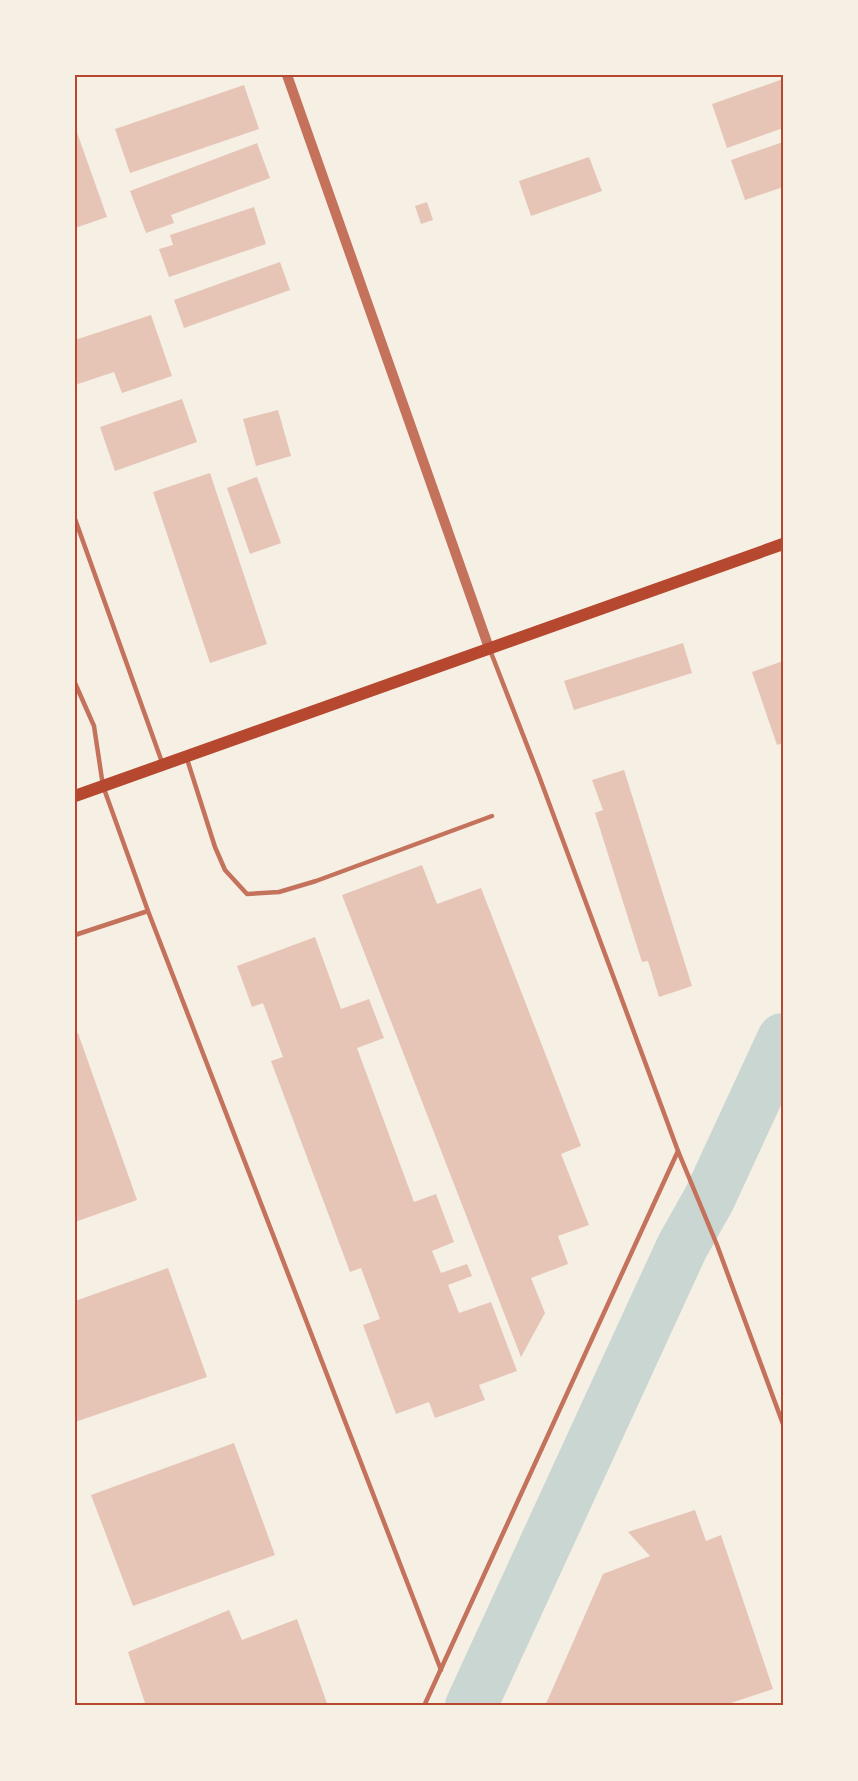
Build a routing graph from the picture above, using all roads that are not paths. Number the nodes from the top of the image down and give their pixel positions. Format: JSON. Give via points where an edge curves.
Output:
{"nodes":[{"id":1,"x":287,"y":75,"type":"edge"},
{"id":2,"x":75,"y":519,"type":"edge"},
{"id":3,"x":783,"y":544,"type":"edge"},
{"id":4,"x":489,"y":648,"type":"junction"},
{"id":5,"x":75,"y":683,"type":"edge"},
{"id":6,"x":186,"y":757,"type":"junction"},
{"id":7,"x":163,"y":765,"type":"junction"},
{"id":8,"x":103,"y":786,"type":"junction"},
{"id":9,"x":75,"y":796,"type":"edge"},
{"id":10,"x":492,"y":816,"type":"dead end"},
{"id":11,"x":148,"y":911,"type":"junction"},
{"id":12,"x":75,"y":934,"type":"edge"},
{"id":13,"x":678,"y":1151,"type":"junction"},
{"id":14,"x":783,"y":1424,"type":"edge"},
{"id":15,"x":441,"y":1670,"type":"junction"},
{"id":16,"x":424,"y":1706,"type":"edge"}],
"edges":[{"from":1,"to":4,"type":"street"},
{"from":2,"to":7,"type":"lane"},
{"from":3,"to":4,"type":"main road"},
{"from":4,"to":6,"type":"main road"},
{"from":4,"to":13,"type":"lane"},
{"from":5,"to":8,"type":"lane","via":[[94,726]]},
{"from":6,"to":7,"type":"main road"},
{"from":6,"to":10,"type":"lane","via":[[225,870],[247,894],[279,892],[316,881]]},
{"from":7,"to":8,"type":"main road"},
{"from":8,"to":9,"type":"main road"},
{"from":8,"to":11,"type":"lane"},
{"from":11,"to":12,"type":"lane"},
{"from":11,"to":15,"type":"lane"},
{"from":13,"to":14,"type":"lane"},
{"from":13,"to":15,"type":"lane"},
{"from":15,"to":16,"type":"lane"}]}
